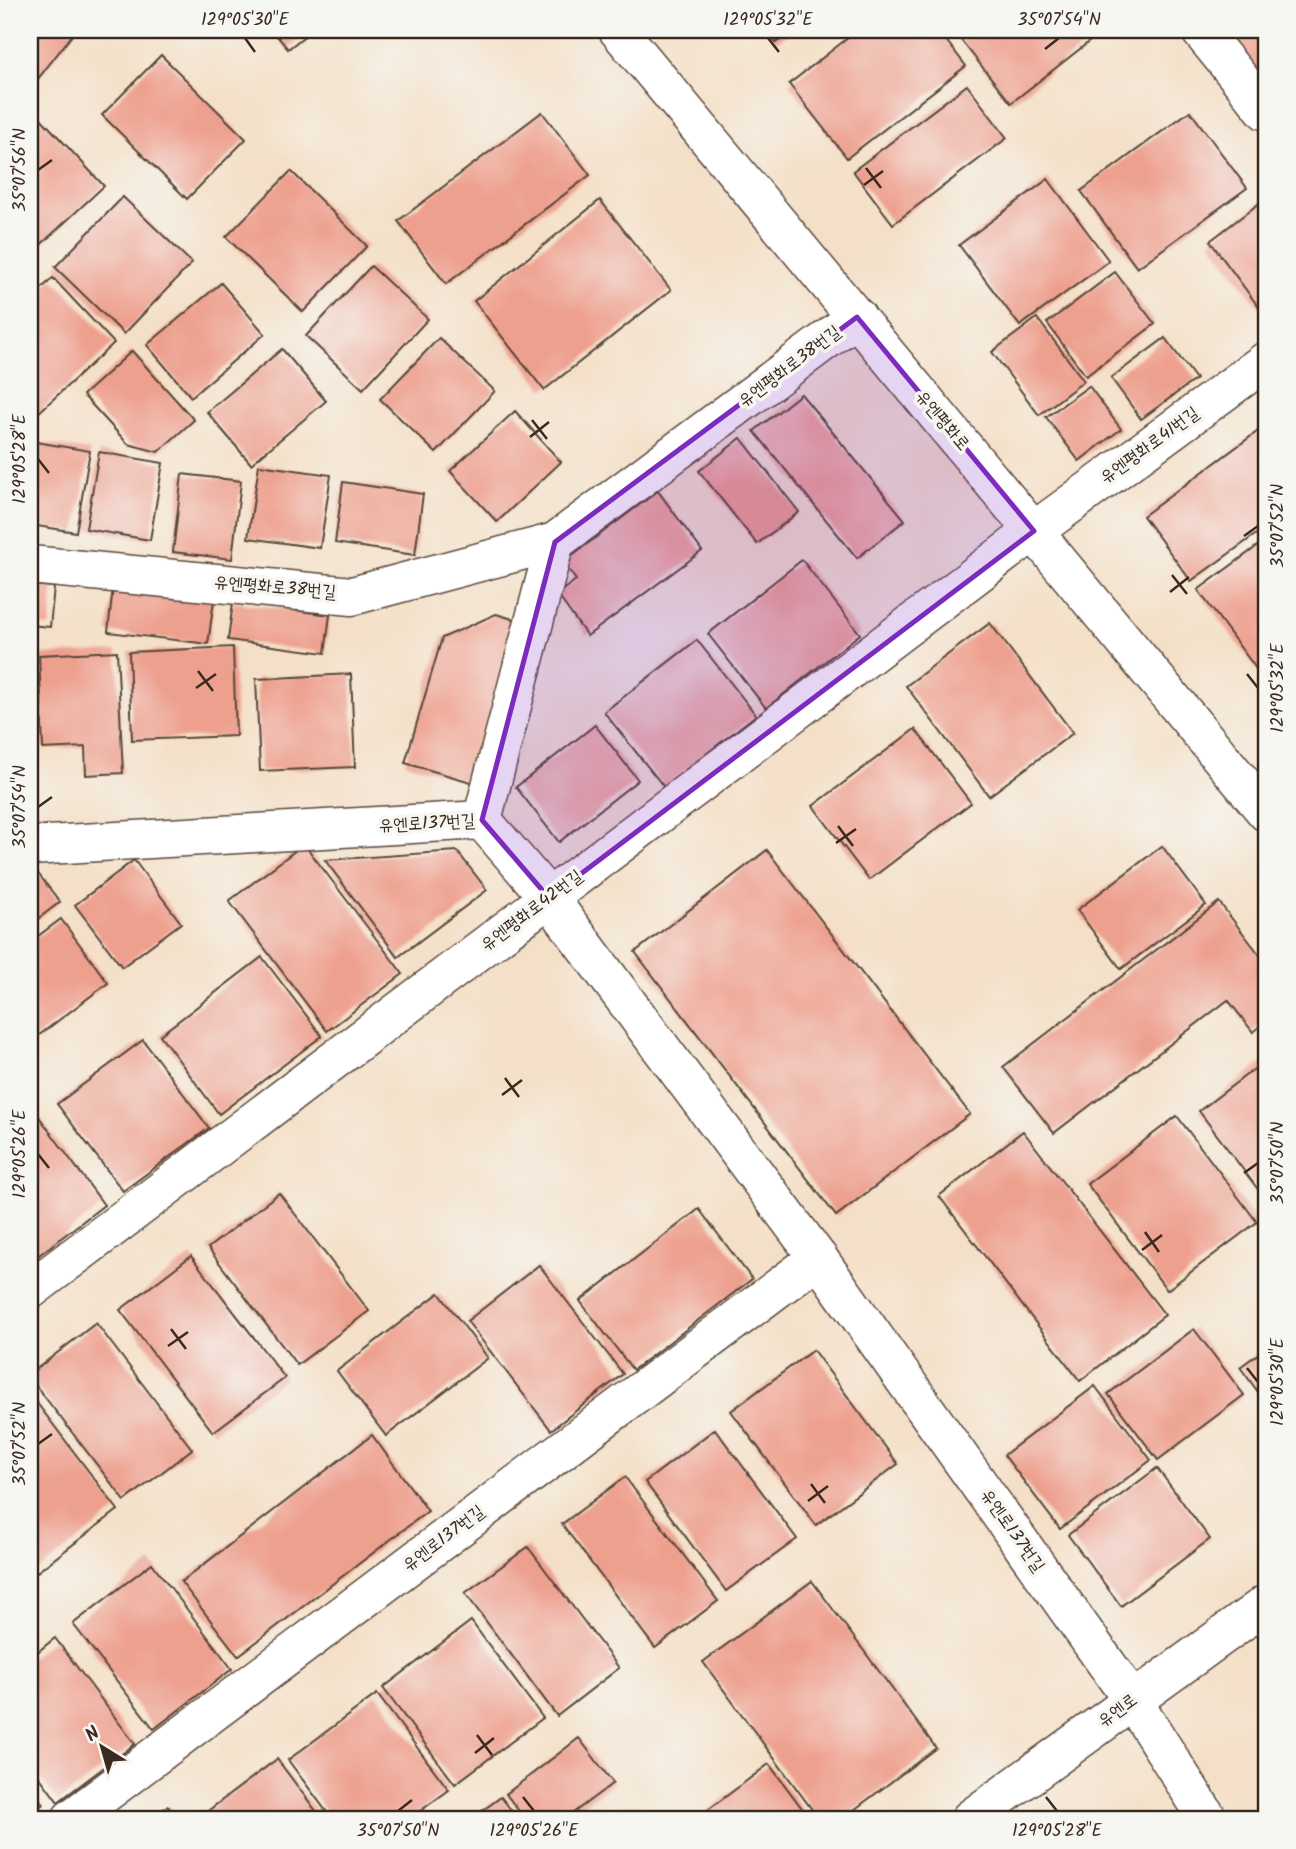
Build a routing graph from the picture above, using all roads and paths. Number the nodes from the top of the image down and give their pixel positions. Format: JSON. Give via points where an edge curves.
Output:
{"nodes":[{"id":1,"x":618,"y":30,"type":"edge"},
{"id":2,"x":1200,"y":30,"type":"edge"},
{"id":3,"x":1266,"y":111,"type":"edge"},
{"id":4,"x":857,"y":317,"type":"junction"},
{"id":5,"x":1266,"y":361,"type":"edge"},
{"id":6,"x":1034,"y":531,"type":"junction"},
{"id":7,"x":555,"y":542,"type":"junction"},
{"id":8,"x":30,"y":565,"type":"edge"},
{"id":9,"x":1266,"y":812,"type":"edge"},
{"id":10,"x":482,"y":820,"type":"junction"},
{"id":11,"x":30,"y":846,"type":"edge"},
{"id":12,"x":549,"y":898,"type":"junction"},
{"id":13,"x":818,"y":1258,"type":"junction"},
{"id":14,"x":30,"y":1290,"type":"edge"},
{"id":15,"x":1266,"y":1604,"type":"edge"},
{"id":16,"x":1133,"y":1701,"type":"junction"},
{"id":17,"x":71,"y":1819,"type":"edge"},
{"id":18,"x":970,"y":1819,"type":"edge"},
{"id":19,"x":1208,"y":1819,"type":"edge"}],
"edges":[{"from":1,"to":4,"type":"street","name":"유엔평화로"},
{"from":2,"to":3,"type":"street"},
{"from":4,"to":6,"type":"street","name":"유엔평화로"},
{"from":4,"to":7,"type":"street","name":"유엔평화로38번길"},
{"from":5,"to":6,"type":"street","name":"유엔평화로41번길"},
{"from":6,"to":9,"type":"street","name":"유엔평화로"},
{"from":6,"to":12,"type":"street","name":"유엔평화로42번길"},
{"from":7,"to":8,"type":"street","name":"유엔평화로38번길","via":[[352,596]]},
{"from":7,"to":10,"type":"street"},
{"from":10,"to":11,"type":"street","name":"유엔로137번길"},
{"from":10,"to":12,"type":"street","name":"유엔로137번길"},
{"from":12,"to":13,"type":"street","name":"유엔로137번길"},
{"from":12,"to":14,"type":"street","name":"유엔평화로42번길"},
{"from":13,"to":16,"type":"street","name":"유엔로137번길"},
{"from":13,"to":17,"type":"street","name":"유엔로137번길"},
{"from":15,"to":16,"type":"street","name":"유엔로"},
{"from":16,"to":18,"type":"street","name":"유엔로"},
{"from":16,"to":19,"type":"street","name":"유엔로137번길"}]}
